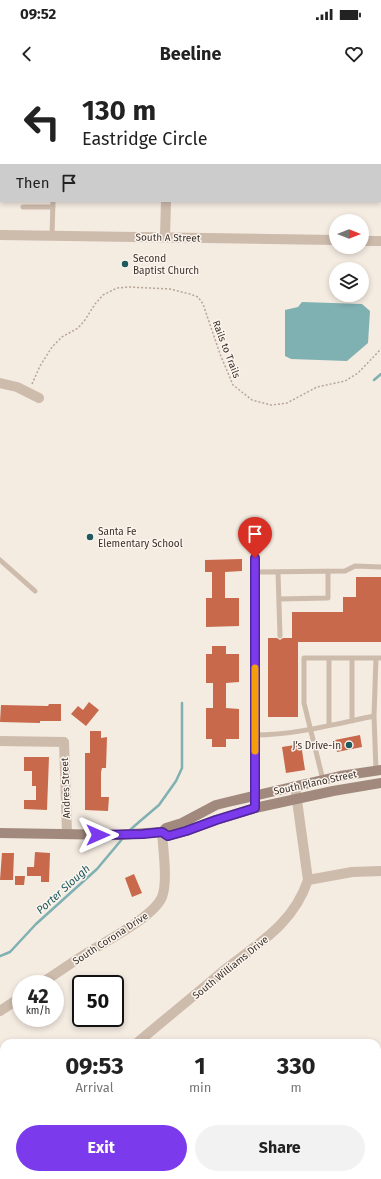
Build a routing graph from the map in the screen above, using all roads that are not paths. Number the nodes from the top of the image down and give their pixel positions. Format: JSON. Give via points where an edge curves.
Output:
{"nodes":[{"id":1,"x":53,"y":202,"type":"edge"},
{"id":2,"x":166,"y":202,"type":"edge"},
{"id":3,"x":23,"y":207,"type":"dead end"},
{"id":4,"x":53,"y":207,"type":"junction"},
{"id":5,"x":0,"y":234,"type":"edge"},
{"id":6,"x":52,"y":235,"type":"junction"},
{"id":7,"x":165,"y":237,"type":"junction"},
{"id":8,"x":329,"y":240,"type":"edge"},
{"id":9,"x":369,"y":240,"type":"edge"},
{"id":10,"x":381,"y":241,"type":"edge"},
{"id":11,"x":0,"y":383,"type":"edge"},
{"id":12,"x":39,"y":398,"type":"dead end"},
{"id":13,"x":255,"y":558,"type":"dead end"},
{"id":14,"x":0,"y":560,"type":"edge"},
{"id":15,"x":381,"y":566,"type":"edge"},
{"id":16,"x":328,"y":571,"type":"junction"},
{"id":17,"x":255,"y":572,"type":"junction"},
{"id":18,"x":278,"y":572,"type":"junction"},
{"id":19,"x":35,"y":592,"type":"dead end"},
{"id":20,"x":279,"y":599,"type":"junction"},
{"id":21,"x":280,"y":636,"type":"dead end"},
{"id":22,"x":329,"y":658,"type":"junction"},
{"id":23,"x":352,"y":658,"type":"junction"},
{"id":24,"x":378,"y":658,"type":"edge"},
{"id":25,"x":374,"y":716,"type":"junction"},
{"id":26,"x":352,"y":721,"type":"junction"},
{"id":27,"x":330,"y":725,"type":"junction"},
{"id":28,"x":311,"y":729,"type":"junction"},
{"id":29,"x":255,"y":734,"type":"junction"},
{"id":30,"x":0,"y":741,"type":"edge"},
{"id":31,"x":378,"y":745,"type":"edge"},
{"id":32,"x":378,"y":770,"type":"edge"},
{"id":33,"x":323,"y":780,"type":"junction"},
{"id":34,"x":381,"y":783,"type":"edge"},
{"id":35,"x":295,"y":786,"type":"junction"},
{"id":36,"x":333,"y":791,"type":"junction"},
{"id":37,"x":255,"y":796,"type":"junction"},
{"id":38,"x":298,"y":798,"type":"junction"},
{"id":39,"x":255,"y":808,"type":"junction"},
{"id":40,"x":162,"y":832,"type":"junction"},
{"id":41,"x":0,"y":833,"type":"edge"},
{"id":42,"x":67,"y":833,"type":"junction"},
{"id":43,"x":381,"y":871,"type":"edge"},
{"id":44,"x":308,"y":880,"type":"junction"},
{"id":45,"x":54,"y":975,"type":"edge"},
{"id":46,"x":12,"y":1003,"type":"edge"},
{"id":47,"x":0,"y":1011,"type":"edge"},
{"id":48,"x":142,"y":1039,"type":"edge"}],
"edges":[{"from":1,"to":4,"type":"lane"},
{"from":2,"to":7,"type":"street"},
{"from":3,"to":4,"type":"lane"},
{"from":4,"to":6,"type":"lane"},
{"from":5,"to":6,"type":"street","name":"South A Street"},
{"from":6,"to":7,"type":"street","name":"South A Street"},
{"from":7,"to":8,"type":"street","name":"South A Street"},
{"from":9,"to":10,"type":"street"},
{"from":11,"to":12,"type":"street","via":[[17,387]]},
{"from":13,"to":17,"type":"street"},
{"from":14,"to":19,"type":"lane"},
{"from":15,"to":16,"type":"lane","via":[[355,566],[345,571]]},
{"from":16,"to":18,"type":"lane"},
{"from":16,"to":20,"type":"lane","via":[[328,598]]},
{"from":17,"to":18,"type":"lane"},
{"from":17,"to":29,"type":"street"},
{"from":18,"to":20,"type":"lane"},
{"from":20,"to":21,"type":"lane"},
{"from":22,"to":23,"type":"lane"},
{"from":22,"to":27,"type":"lane"},
{"from":22,"to":28,"type":"lane","via":[[304,658],[304,703]]},
{"from":23,"to":24,"type":"lane"},
{"from":23,"to":26,"type":"lane"},
{"from":24,"to":25,"type":"lane"},
{"from":25,"to":26,"type":"lane"},
{"from":25,"to":31,"type":"lane"},
{"from":26,"to":27,"type":"lane"},
{"from":27,"to":28,"type":"lane"},
{"from":28,"to":29,"type":"lane","via":[[272,735]]},
{"from":28,"to":33,"type":"lane"},
{"from":29,"to":37,"type":"street"},
{"from":30,"to":42,"type":"street","name":"Andres Street","via":[[64,742]]},
{"from":31,"to":32,"type":"lane"},
{"from":32,"to":33,"type":"main road","name":"South Plano Street"},
{"from":32,"to":36,"type":"main road","via":[[372,777],[339,784]]},
{"from":33,"to":35,"type":"main road","name":"South Plano Street"},
{"from":34,"to":36,"type":"main road","name":"South Plano Street"},
{"from":35,"to":37,"type":"main road","name":"South Plano Street"},
{"from":35,"to":38,"type":"street"},
{"from":36,"to":38,"type":"main road","name":"South Plano Street"},
{"from":37,"to":39,"type":"street"},
{"from":37,"to":40,"type":"main road","name":"South Plano Street","via":[[216,805]]},
{"from":38,"to":39,"type":"main road","name":"South Plano Street"},
{"from":38,"to":44,"type":"street"},
{"from":39,"to":40,"type":"main road","name":"South Plano Street","via":[[179,834],[168,836]]},
{"from":40,"to":42,"type":"main road","name":"South Plano Street","via":[[118,835]]},
{"from":40,"to":45,"type":"street","name":"South Corona Drive","via":[[165,872],[162,897],[152,910],[135,923]]},
{"from":41,"to":42,"type":"main road","name":"South Plano Street"},
{"from":43,"to":44,"type":"street","via":[[352,872]]},
{"from":44,"to":48,"type":"street","name":"South Williams Drive","via":[[298,903],[277,930]]},
{"from":46,"to":47,"type":"street"}]}
